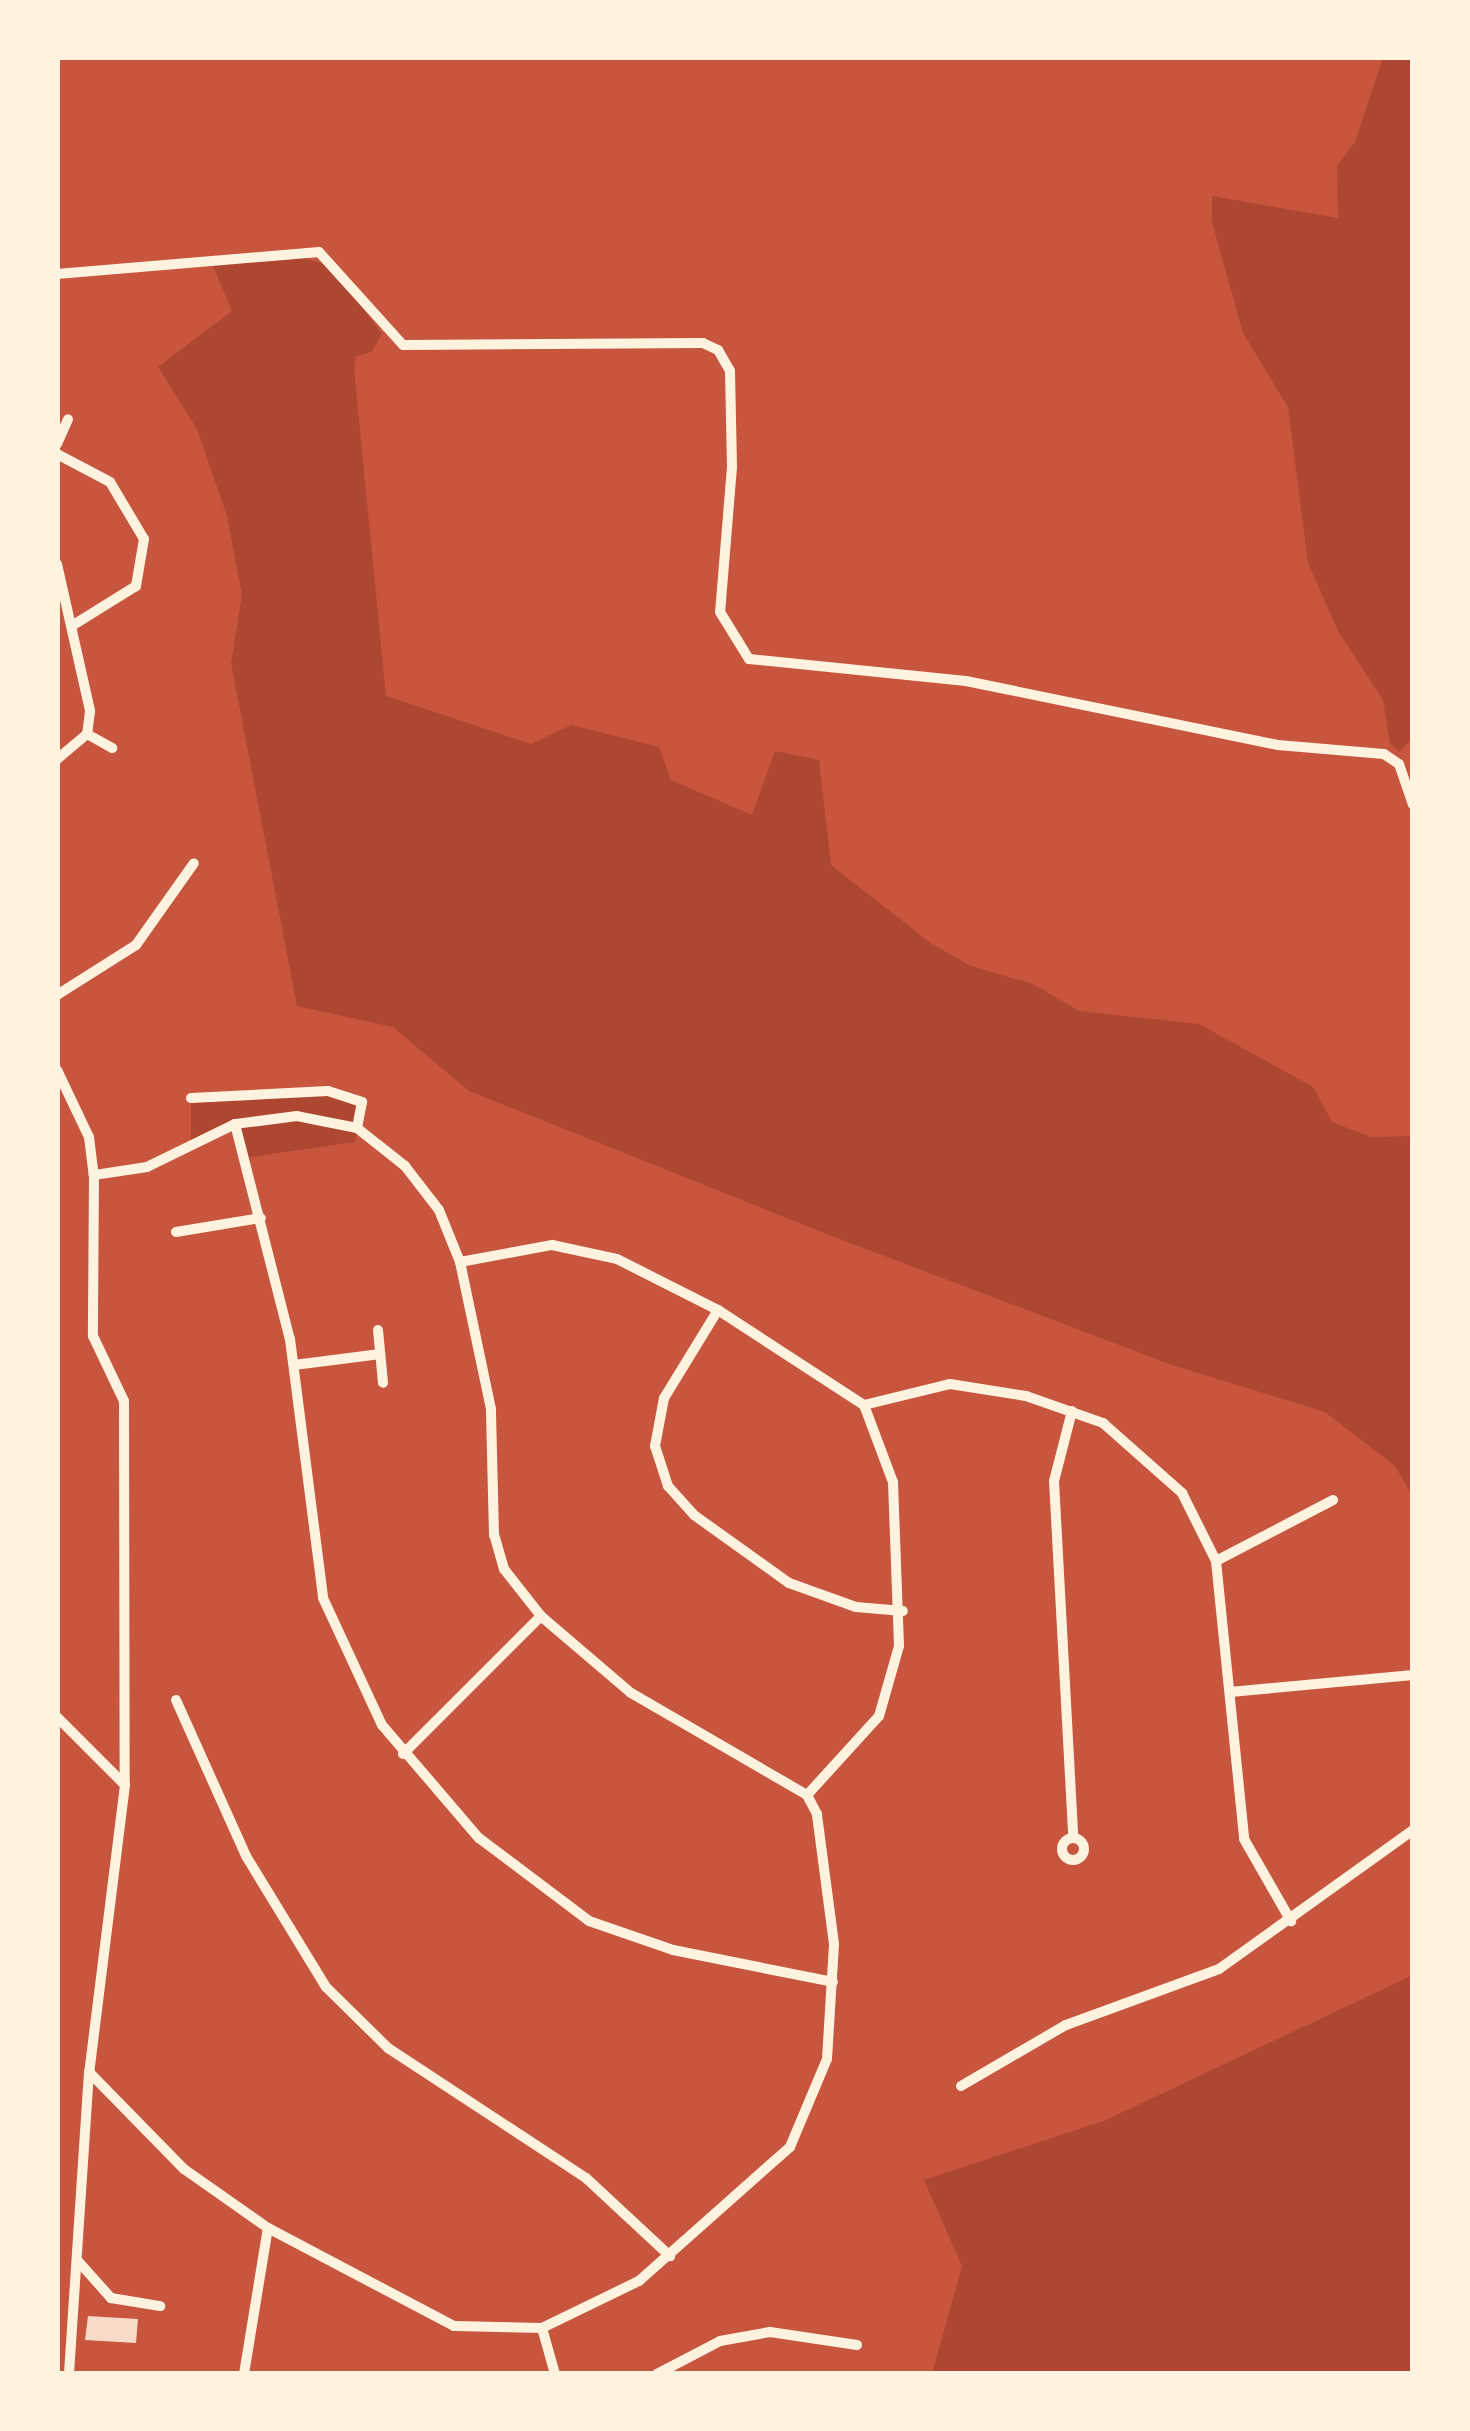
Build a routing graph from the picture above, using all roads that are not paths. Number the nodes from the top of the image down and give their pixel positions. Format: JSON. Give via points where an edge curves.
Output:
{"nodes":[{"id":1,"x":57,"y":274,"type":"edge"},
{"id":2,"x":68,"y":419,"type":"dead end"},
{"id":3,"x":57,"y":444,"type":"edge"},
{"id":4,"x":57,"y":454,"type":"edge"},
{"id":5,"x":57,"y":564,"type":"edge"},
{"id":6,"x":75,"y":624,"type":"junction"},
{"id":7,"x":87,"y":734,"type":"junction"},
{"id":8,"x":112,"y":748,"type":"dead end"},
{"id":9,"x":57,"y":759,"type":"edge"},
{"id":10,"x":1413,"y":805,"type":"edge"},
{"id":11,"x":194,"y":863,"type":"dead end"},
{"id":12,"x":57,"y":994,"type":"edge"},
{"id":13,"x":57,"y":1070,"type":"edge"},
{"id":14,"x":61,"y":1081,"type":"edge"},
{"id":15,"x":191,"y":1098,"type":"dead end"},
{"id":16,"x":235,"y":1124,"type":"junction"},
{"id":17,"x":357,"y":1128,"type":"junction"},
{"id":18,"x":94,"y":1174,"type":"junction"},
{"id":19,"x":260,"y":1218,"type":"junction"},
{"id":20,"x":176,"y":1232,"type":"dead end"},
{"id":21,"x":460,"y":1262,"type":"junction"},
{"id":22,"x":718,"y":1310,"type":"junction"},
{"id":23,"x":378,"y":1330,"type":"dead end"},
{"id":24,"x":380,"y":1354,"type":"junction"},
{"id":25,"x":294,"y":1365,"type":"junction"},
{"id":26,"x":383,"y":1383,"type":"dead end"},
{"id":27,"x":864,"y":1405,"type":"junction"},
{"id":28,"x":1072,"y":1412,"type":"junction"},
{"id":29,"x":1334,"y":1500,"type":"dead end"},
{"id":30,"x":1216,"y":1561,"type":"junction"},
{"id":31,"x":903,"y":1611,"type":"junction"},
{"id":32,"x":541,"y":1616,"type":"junction"},
{"id":33,"x":1413,"y":1675,"type":"edge"},
{"id":34,"x":1230,"y":1692,"type":"junction"},
{"id":35,"x":176,"y":1700,"type":"dead end"},
{"id":36,"x":57,"y":1717,"type":"edge"},
{"id":37,"x":403,"y":1754,"type":"junction"},
{"id":38,"x":125,"y":1785,"type":"junction"},
{"id":39,"x":807,"y":1795,"type":"junction"},
{"id":40,"x":1413,"y":1830,"type":"edge"},
{"id":41,"x":1073,"y":1838,"type":"dead end"},
{"id":42,"x":1291,"y":1921,"type":"junction"},
{"id":43,"x":833,"y":1982,"type":"junction"},
{"id":44,"x":89,"y":2072,"type":"junction"},
{"id":45,"x":961,"y":2086,"type":"dead end"},
{"id":46,"x":268,"y":2228,"type":"junction"},
{"id":47,"x":670,"y":2256,"type":"junction"},
{"id":48,"x":77,"y":2258,"type":"junction"},
{"id":49,"x":160,"y":2306,"type":"dead end"},
{"id":50,"x":542,"y":2328,"type":"junction"},
{"id":51,"x":857,"y":2345,"type":"dead end"},
{"id":52,"x":69,"y":2374,"type":"edge"},
{"id":53,"x":244,"y":2374,"type":"edge"},
{"id":54,"x":555,"y":2374,"type":"edge"},
{"id":55,"x":657,"y":2374,"type":"edge"}],
"edges":[{"from":1,"to":10,"type":"street","via":[[319,252],[404,345],[703,343],[730,371],[720,612],[749,659],[966,681],[1277,745],[1384,754],[1400,764]]},
{"from":2,"to":3,"type":"street"},
{"from":4,"to":6,"type":"street","via":[[121,492],[144,538],[136,586]]},
{"from":5,"to":6,"type":"street"},
{"from":6,"to":7,"type":"street"},
{"from":7,"to":8,"type":"street"},
{"from":7,"to":9,"type":"street"},
{"from":11,"to":12,"type":"street","via":[[136,945]]},
{"from":13,"to":14,"type":"street"},
{"from":14,"to":18,"type":"street","via":[[88,1137]]},
{"from":15,"to":17,"type":"street","via":[[328,1090],[362,1102]]},
{"from":16,"to":17,"type":"street","via":[[297,1117]]},
{"from":16,"to":18,"type":"street","via":[[158,1162]]},
{"from":16,"to":19,"type":"street"},
{"from":17,"to":21,"type":"street","via":[[425,1187]]},
{"from":18,"to":38,"type":"street","via":[[92,1336],[124,1401]]},
{"from":19,"to":20,"type":"street"},
{"from":19,"to":25,"type":"street"},
{"from":21,"to":22,"type":"street","via":[[518,1247],[583,1250],[651,1272]]},
{"from":21,"to":32,"type":"street","via":[[491,1408],[497,1553]]},
{"from":22,"to":27,"type":"street"},
{"from":22,"to":31,"type":"street","via":[[664,1398],[655,1446],[668,1486],[694,1515],[789,1583],[856,1607]]},
{"from":23,"to":24,"type":"street"},
{"from":24,"to":25,"type":"street"},
{"from":24,"to":26,"type":"street"},
{"from":25,"to":37,"type":"street","via":[[323,1598],[354,1677]]},
{"from":27,"to":28,"type":"street","via":[[950,1384]]},
{"from":27,"to":31,"type":"street","via":[[891,1468]]},
{"from":28,"to":30,"type":"street","via":[[1103,1424],[1162,1469],[1198,1517]]},
{"from":28,"to":41,"type":"street","via":[[1054,1481]]},
{"from":29,"to":30,"type":"street"},
{"from":30,"to":34,"type":"street"},
{"from":31,"to":39,"type":"street","via":[[879,1716]]},
{"from":32,"to":37,"type":"street"},
{"from":32,"to":39,"type":"street","via":[[670,1720]]},
{"from":33,"to":34,"type":"street"},
{"from":34,"to":42,"type":"street","via":[[1244,1839]]},
{"from":35,"to":47,"type":"street","via":[[246,1856],[326,1987],[388,2048],[586,2178]]},
{"from":36,"to":38,"type":"street"},
{"from":37,"to":43,"type":"street","via":[[479,1838],[590,1921],[673,1950]]},
{"from":38,"to":44,"type":"street"},
{"from":39,"to":43,"type":"street","via":[[831,1895]]},
{"from":40,"to":42,"type":"street"},
{"from":42,"to":45,"type":"street","via":[[1202,1977],[1066,2025]]},
{"from":43,"to":47,"type":"street","via":[[827,2059],[808,2117],[771,2170]]},
{"from":44,"to":46,"type":"street","via":[[184,2169]]},
{"from":44,"to":48,"type":"street"},
{"from":46,"to":50,"type":"street","via":[[454,2326]]},
{"from":46,"to":53,"type":"street"},
{"from":47,"to":50,"type":"street","via":[[608,2301]]},
{"from":48,"to":49,"type":"street","via":[[111,2298]]},
{"from":48,"to":52,"type":"street"},
{"from":50,"to":54,"type":"street"},
{"from":51,"to":55,"type":"street","via":[[770,2332],[721,2341]]}]}
